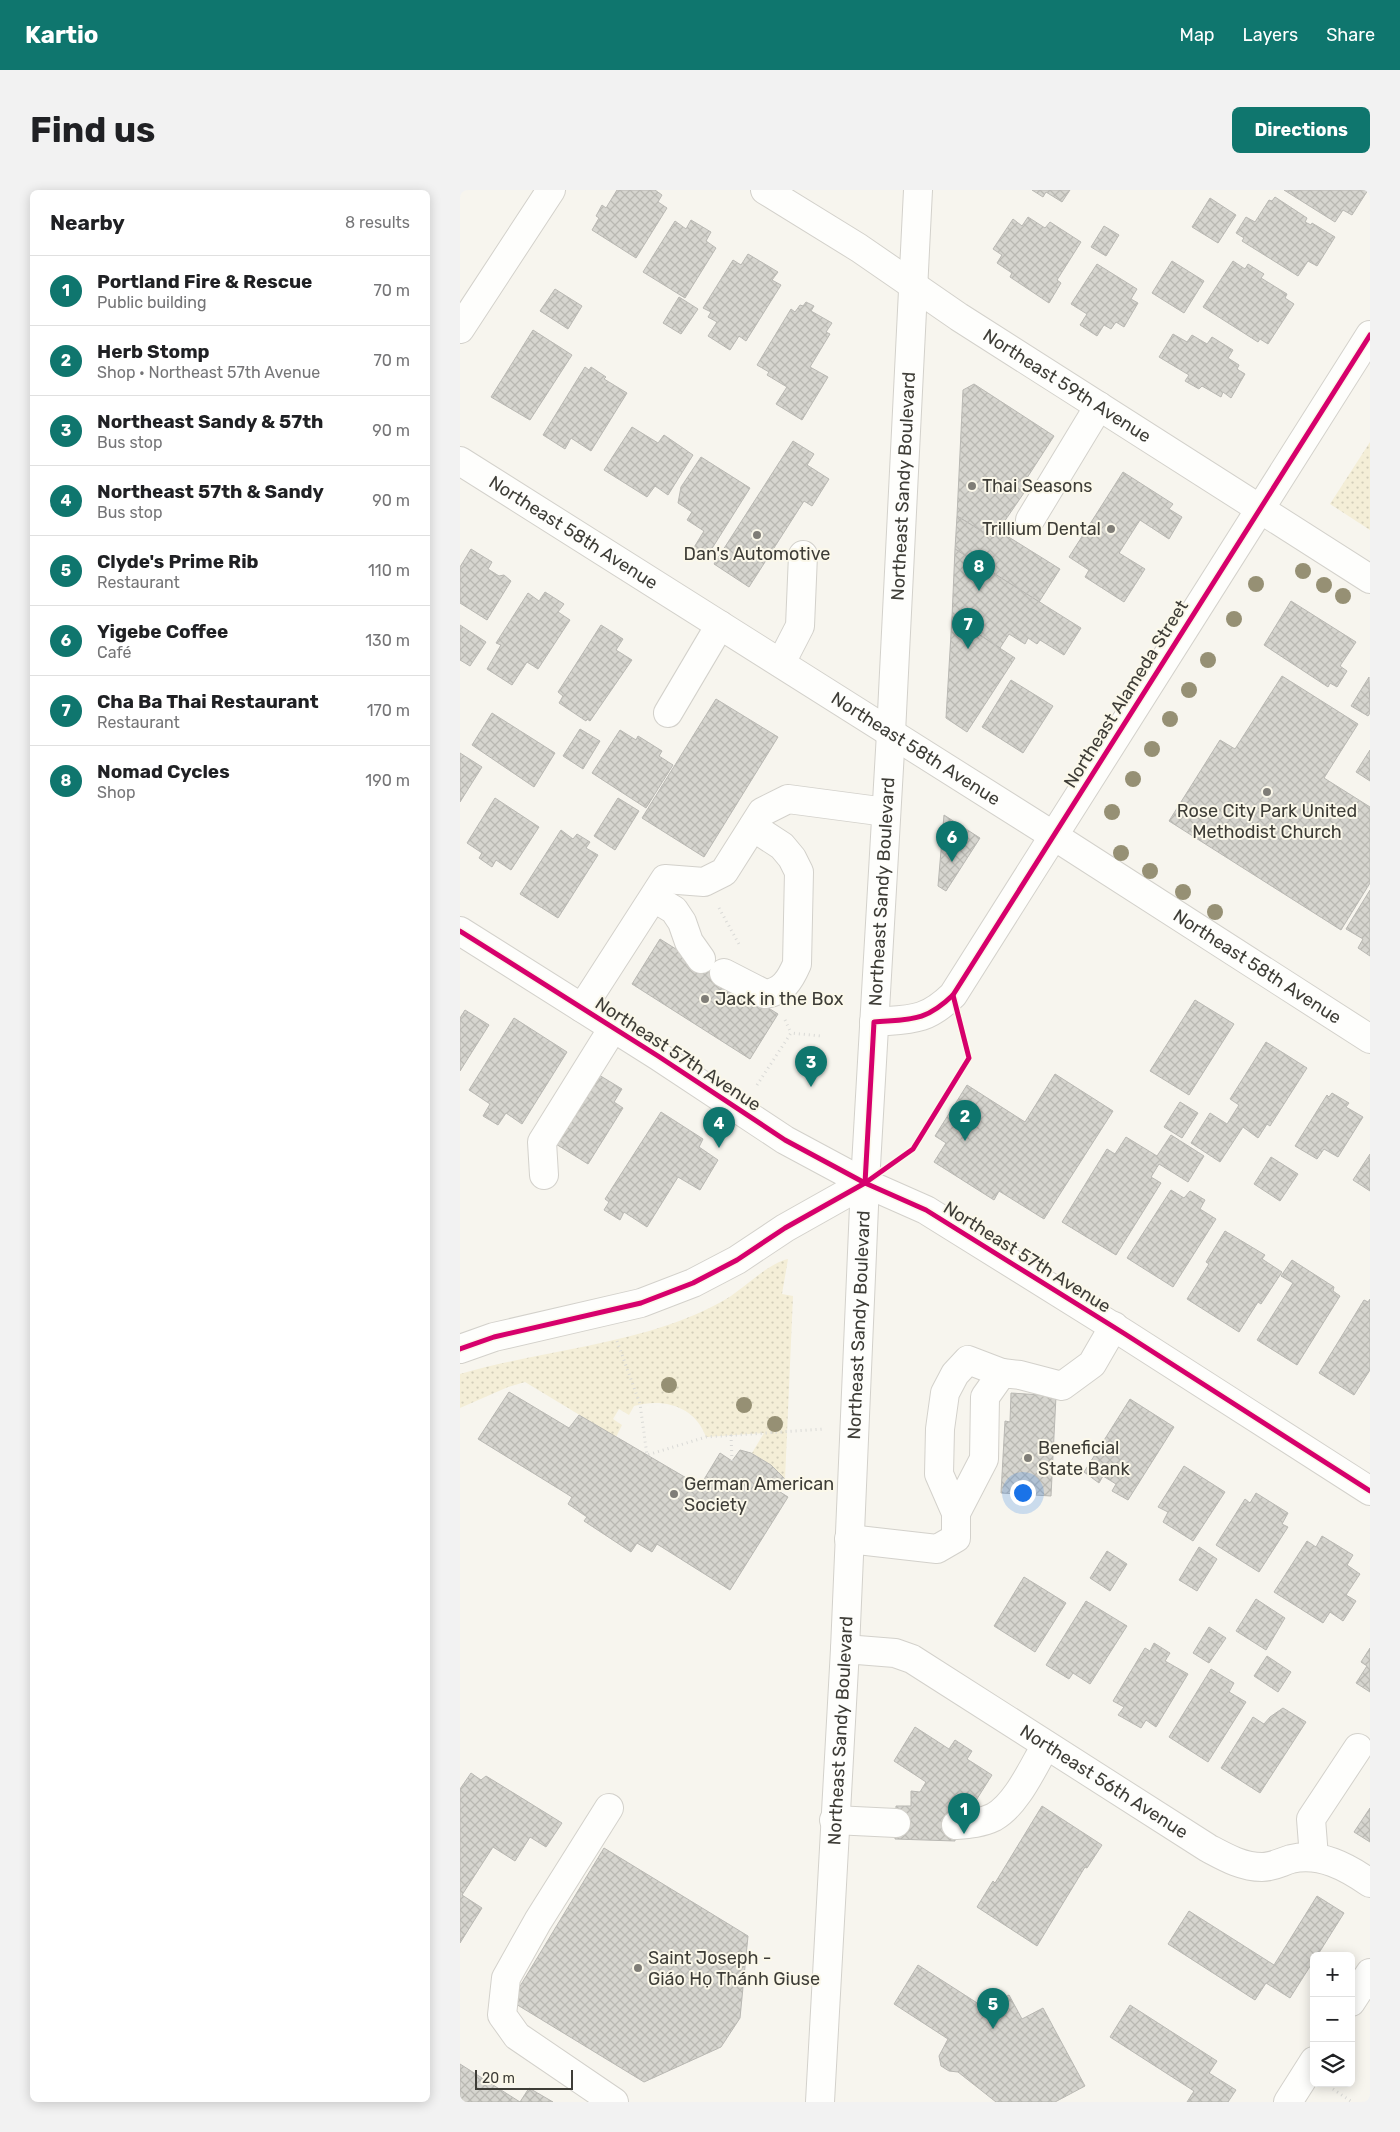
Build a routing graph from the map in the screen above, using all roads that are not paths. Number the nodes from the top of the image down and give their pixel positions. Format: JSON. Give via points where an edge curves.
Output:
{"nodes":[{"id":1,"x":551,"y":190,"type":"edge"},
{"id":2,"x":765,"y":190,"type":"edge"},
{"id":3,"x":918,"y":190,"type":"edge"},
{"id":4,"x":913,"y":287,"type":"junction"},
{"id":5,"x":460,"y":329,"type":"edge"},
{"id":6,"x":1370,"y":335,"type":"edge"},
{"id":7,"x":1099,"y":406,"type":"junction"},
{"id":8,"x":460,"y":461,"type":"edge"},
{"id":9,"x":1259,"y":509,"type":"junction"},
{"id":10,"x":1030,"y":520,"type":"dead end"},
{"id":11,"x":803,"y":555,"type":"dead end"},
{"id":12,"x":1370,"y":579,"type":"edge"},
{"id":13,"x":720,"y":625,"type":"junction"},
{"id":14,"x":781,"y":663,"type":"junction"},
{"id":15,"x":668,"y":713,"type":"dead end"},
{"id":16,"x":891,"y":733,"type":"junction"},
{"id":17,"x":886,"y":812,"type":"junction"},
{"id":18,"x":753,"y":827,"type":"junction"},
{"id":19,"x":1054,"y":836,"type":"junction"},
{"id":20,"x":654,"y":898,"type":"junction"},
{"id":21,"x":460,"y":931,"type":"edge"},
{"id":22,"x":701,"y":959,"type":"dead end"},
{"id":23,"x":724,"y":974,"type":"dead end"},
{"id":24,"x":582,"y":1008,"type":"junction"},
{"id":25,"x":874,"y":1022,"type":"junction"},
{"id":26,"x":613,"y":1028,"type":"junction"},
{"id":27,"x":1370,"y":1039,"type":"edge"},
{"id":28,"x":544,"y":1175,"type":"dead end"},
{"id":29,"x":865,"y":1183,"type":"junction"},
{"id":30,"x":1114,"y":1326,"type":"junction"},
{"id":31,"x":460,"y":1349,"type":"edge"},
{"id":32,"x":1002,"y":1373,"type":"junction"},
{"id":33,"x":1370,"y":1491,"type":"edge"},
{"id":34,"x":956,"y":1513,"type":"junction"},
{"id":35,"x":849,"y":1539,"type":"junction"},
{"id":36,"x":845,"y":1649,"type":"junction"},
{"id":37,"x":1046,"y":1745,"type":"junction"},
{"id":38,"x":1358,"y":1748,"type":"dead end"},
{"id":39,"x":609,"y":1808,"type":"dead end"},
{"id":40,"x":834,"y":1820,"type":"junction"},
{"id":41,"x":896,"y":1823,"type":"dead end"},
{"id":42,"x":956,"y":1825,"type":"dead end"},
{"id":43,"x":1314,"y":1857,"type":"junction"},
{"id":44,"x":1370,"y":1883,"type":"edge"},
{"id":45,"x":1370,"y":1973,"type":"edge"},
{"id":46,"x":1354,"y":1997,"type":"edge"},
{"id":47,"x":1310,"y":2067,"type":"edge"},
{"id":48,"x":614,"y":2102,"type":"edge"},
{"id":49,"x":820,"y":2102,"type":"edge"},
{"id":50,"x":1288,"y":2102,"type":"edge"}],
"edges":[{"from":1,"to":5,"type":"street"},
{"from":2,"to":4,"type":"street","name":"Northeast 59th Avenue","via":[[859,248]]},
{"from":3,"to":4,"type":"street","name":"Northeast Sandy Boulevard"},
{"from":4,"to":7,"type":"street","name":"Northeast 59th Avenue"},
{"from":4,"to":16,"type":"street","name":"Northeast Sandy Boulevard"},
{"from":6,"to":9,"type":"street","name":"Northeast Alameda Street"},
{"from":7,"to":9,"type":"street","name":"Northeast 59th Avenue"},
{"from":7,"to":10,"type":"street"},
{"from":8,"to":13,"type":"street","name":"Northeast 58th Avenue"},
{"from":9,"to":12,"type":"street","name":"Northeast 59th Avenue"},
{"from":9,"to":19,"type":"street","name":"Northeast Alameda Street"},
{"from":11,"to":14,"type":"street","via":[[800,626]]},
{"from":13,"to":14,"type":"street","name":"Northeast 58th Avenue"},
{"from":13,"to":15,"type":"street"},
{"from":14,"to":16,"type":"street","name":"Northeast 58th Avenue"},
{"from":16,"to":17,"type":"street","name":"Northeast Sandy Boulevard"},
{"from":16,"to":19,"type":"street","name":"Northeast 58th Avenue"},
{"from":17,"to":18,"type":"street","via":[[788,799],[762,812]]},
{"from":17,"to":25,"type":"street","name":"Northeast Sandy Boulevard"},
{"from":18,"to":20,"type":"street","via":[[724,872],[704,882],[666,879]]},
{"from":18,"to":23,"type":"street","via":[[782,846],[799,872],[796,964],[791,978],[783,987],[765,994]]},
{"from":19,"to":25,"type":"street","name":"Northeast Alameda Street","via":[[953,995],[919,1019]]},
{"from":19,"to":27,"type":"street","name":"Northeast 58th Avenue"},
{"from":20,"to":22,"type":"street","via":[[674,910]]},
{"from":20,"to":24,"type":"street"},
{"from":21,"to":24,"type":"street","name":"Northeast 57th Avenue"},
{"from":24,"to":26,"type":"street","name":"Northeast 57th Avenue"},
{"from":25,"to":29,"type":"street","name":"Northeast Sandy Boulevard"},
{"from":26,"to":28,"type":"street","via":[[542,1142]]},
{"from":26,"to":29,"type":"street","name":"Northeast 57th Avenue","via":[[785,1140]]},
{"from":29,"to":30,"type":"street","name":"Northeast 57th Avenue","via":[[926,1210]]},
{"from":29,"to":31,"type":"street","via":[[693,1283],[641,1303],[494,1337]]},
{"from":29,"to":35,"type":"street","name":"Northeast Sandy Boulevard"},
{"from":30,"to":32,"type":"street","via":[[1092,1364],[1062,1386]]},
{"from":30,"to":33,"type":"street","name":"Northeast 57th Avenue"},
{"from":32,"to":34,"type":"street","via":[[985,1397],[984,1459]]},
{"from":32,"to":34,"type":"street","via":[[968,1360],[955,1374],[945,1393],[939,1474]]},
{"from":34,"to":35,"type":"street","via":[[956,1538],[937,1549]]},
{"from":35,"to":36,"type":"street","name":"Northeast Sandy Boulevard"},
{"from":36,"to":37,"type":"street","name":"Northeast 56th Avenue","via":[[905,1655]]},
{"from":36,"to":40,"type":"street","name":"Northeast Sandy Boulevard"},
{"from":37,"to":42,"type":"street","via":[[1008,1806],[977,1823]]},
{"from":37,"to":43,"type":"street","name":"Northeast 56th Avenue","via":[[1230,1860],[1262,1867]]},
{"from":38,"to":43,"type":"street","via":[[1311,1819]]},
{"from":39,"to":48,"type":"street","via":[[506,1978],[502,2015],[517,2036]]},
{"from":40,"to":41,"type":"street"},
{"from":40,"to":49,"type":"street","name":"Northeast Sandy Boulevard"},
{"from":43,"to":44,"type":"street","name":"Northeast 56th Avenue","via":[[1352,1870]]},
{"from":45,"to":46,"type":"street"},
{"from":47,"to":50,"type":"street"}]}
